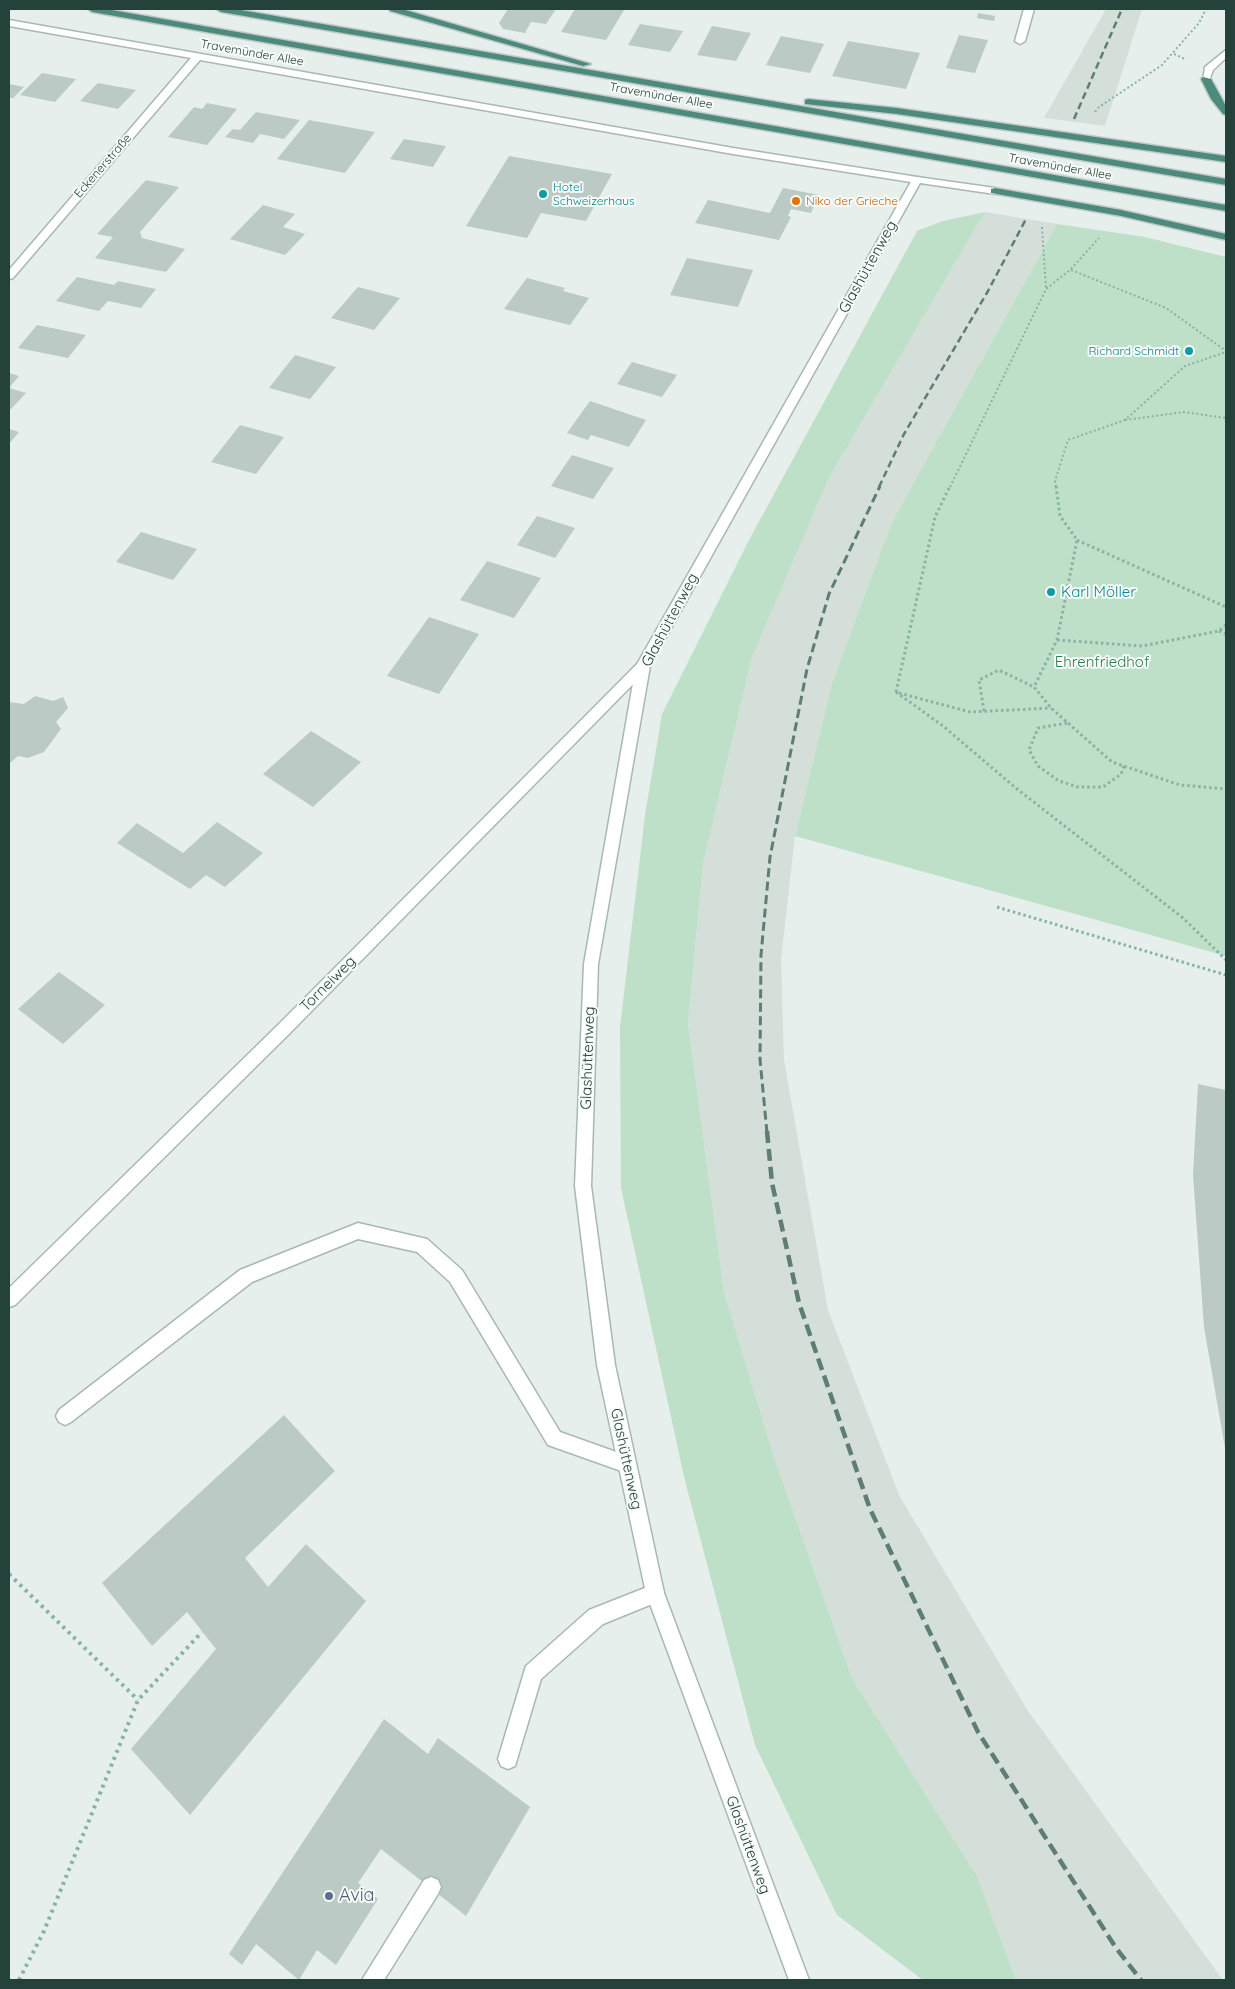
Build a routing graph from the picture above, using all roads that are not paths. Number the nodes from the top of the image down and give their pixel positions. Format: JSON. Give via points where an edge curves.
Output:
{"nodes":[{"id":1,"x":92,"y":9,"type":"edge"},
{"id":2,"x":221,"y":9,"type":"edge"},
{"id":3,"x":393,"y":9,"type":"edge"},
{"id":4,"x":1029,"y":9,"type":"edge"},
{"id":5,"x":9,"y":23,"type":"edge"},
{"id":6,"x":1020,"y":41,"type":"dead end"},
{"id":7,"x":1226,"y":53,"type":"edge"},
{"id":8,"x":198,"y":56,"type":"junction"},
{"id":9,"x":1206,"y":79,"type":"joint"},
{"id":10,"x":662,"y":86,"type":"junction"},
{"id":11,"x":682,"y":90,"type":"junction"},
{"id":12,"x":1226,"y":112,"type":"edge"},
{"id":13,"x":1226,"y":159,"type":"edge"},
{"id":14,"x":917,"y":180,"type":"junction"},
{"id":15,"x":1226,"y":182,"type":"edge"},
{"id":16,"x":995,"y":191,"type":"joint"},
{"id":17,"x":1162,"y":197,"type":"junction"},
{"id":18,"x":1226,"y":208,"type":"edge"},
{"id":19,"x":1226,"y":215,"type":"edge"},
{"id":20,"x":1226,"y":237,"type":"edge"},
{"id":21,"x":9,"y":276,"type":"edge"},
{"id":22,"x":643,"y":666,"type":"junction"},
{"id":23,"x":9,"y":1299,"type":"edge"},
{"id":24,"x":65,"y":1416,"type":"dead end"},
{"id":25,"x":627,"y":1464,"type":"junction"},
{"id":26,"x":655,"y":1592,"type":"junction"},
{"id":27,"x":508,"y":1759,"type":"dead end"},
{"id":28,"x":431,"y":1887,"type":"dead end"},
{"id":29,"x":372,"y":1980,"type":"edge"},
{"id":30,"x":799,"y":1980,"type":"edge"}],
"edges":[{"from":1,"to":17,"type":"highway","name":"Travemünder Allee"},
{"from":2,"to":10,"type":"highway","name":"Travemünder Allee"},
{"from":3,"to":10,"type":"highway"},
{"from":4,"to":6,"type":"street"},
{"from":5,"to":8,"type":"street","name":"Travemünder Allee"},
{"from":7,"to":9,"type":"street","via":[[1208,69]]},
{"from":8,"to":14,"type":"street","name":"Travemünder Allee","via":[[733,151]]},
{"from":8,"to":21,"type":"street","name":"Eckenerstraße"},
{"from":9,"to":12,"type":"highway"},
{"from":10,"to":11,"type":"highway","name":"Travemünder Allee"},
{"from":11,"to":13,"type":"highway","via":[[897,111]]},
{"from":11,"to":15,"type":"highway","name":"Travemünder Allee"},
{"from":14,"to":16,"type":"street","name":"Travemünder Allee"},
{"from":14,"to":22,"type":"street","name":"Glashüttenweg"},
{"from":16,"to":20,"type":"highway","via":[[1121,213]]},
{"from":17,"to":18,"type":"highway","name":"Travemünder Allee"},
{"from":17,"to":19,"type":"highway"},
{"from":22,"to":23,"type":"street","name":"Torneiweg","via":[[277,1036]]},
{"from":22,"to":25,"type":"street","name":"Glashüttenweg","via":[[591,964],[583,1186],[606,1365]]},
{"from":24,"to":25,"type":"street","via":[[246,1276],[358,1231],[420,1245],[428,1251],[456,1276],[554,1439]]},
{"from":25,"to":26,"type":"street","name":"Glashüttenweg"},
{"from":26,"to":27,"type":"street","via":[[596,1617],[534,1673]]},
{"from":26,"to":30,"type":"street","name":"Glashüttenweg"},
{"from":28,"to":29,"type":"street"}]}
